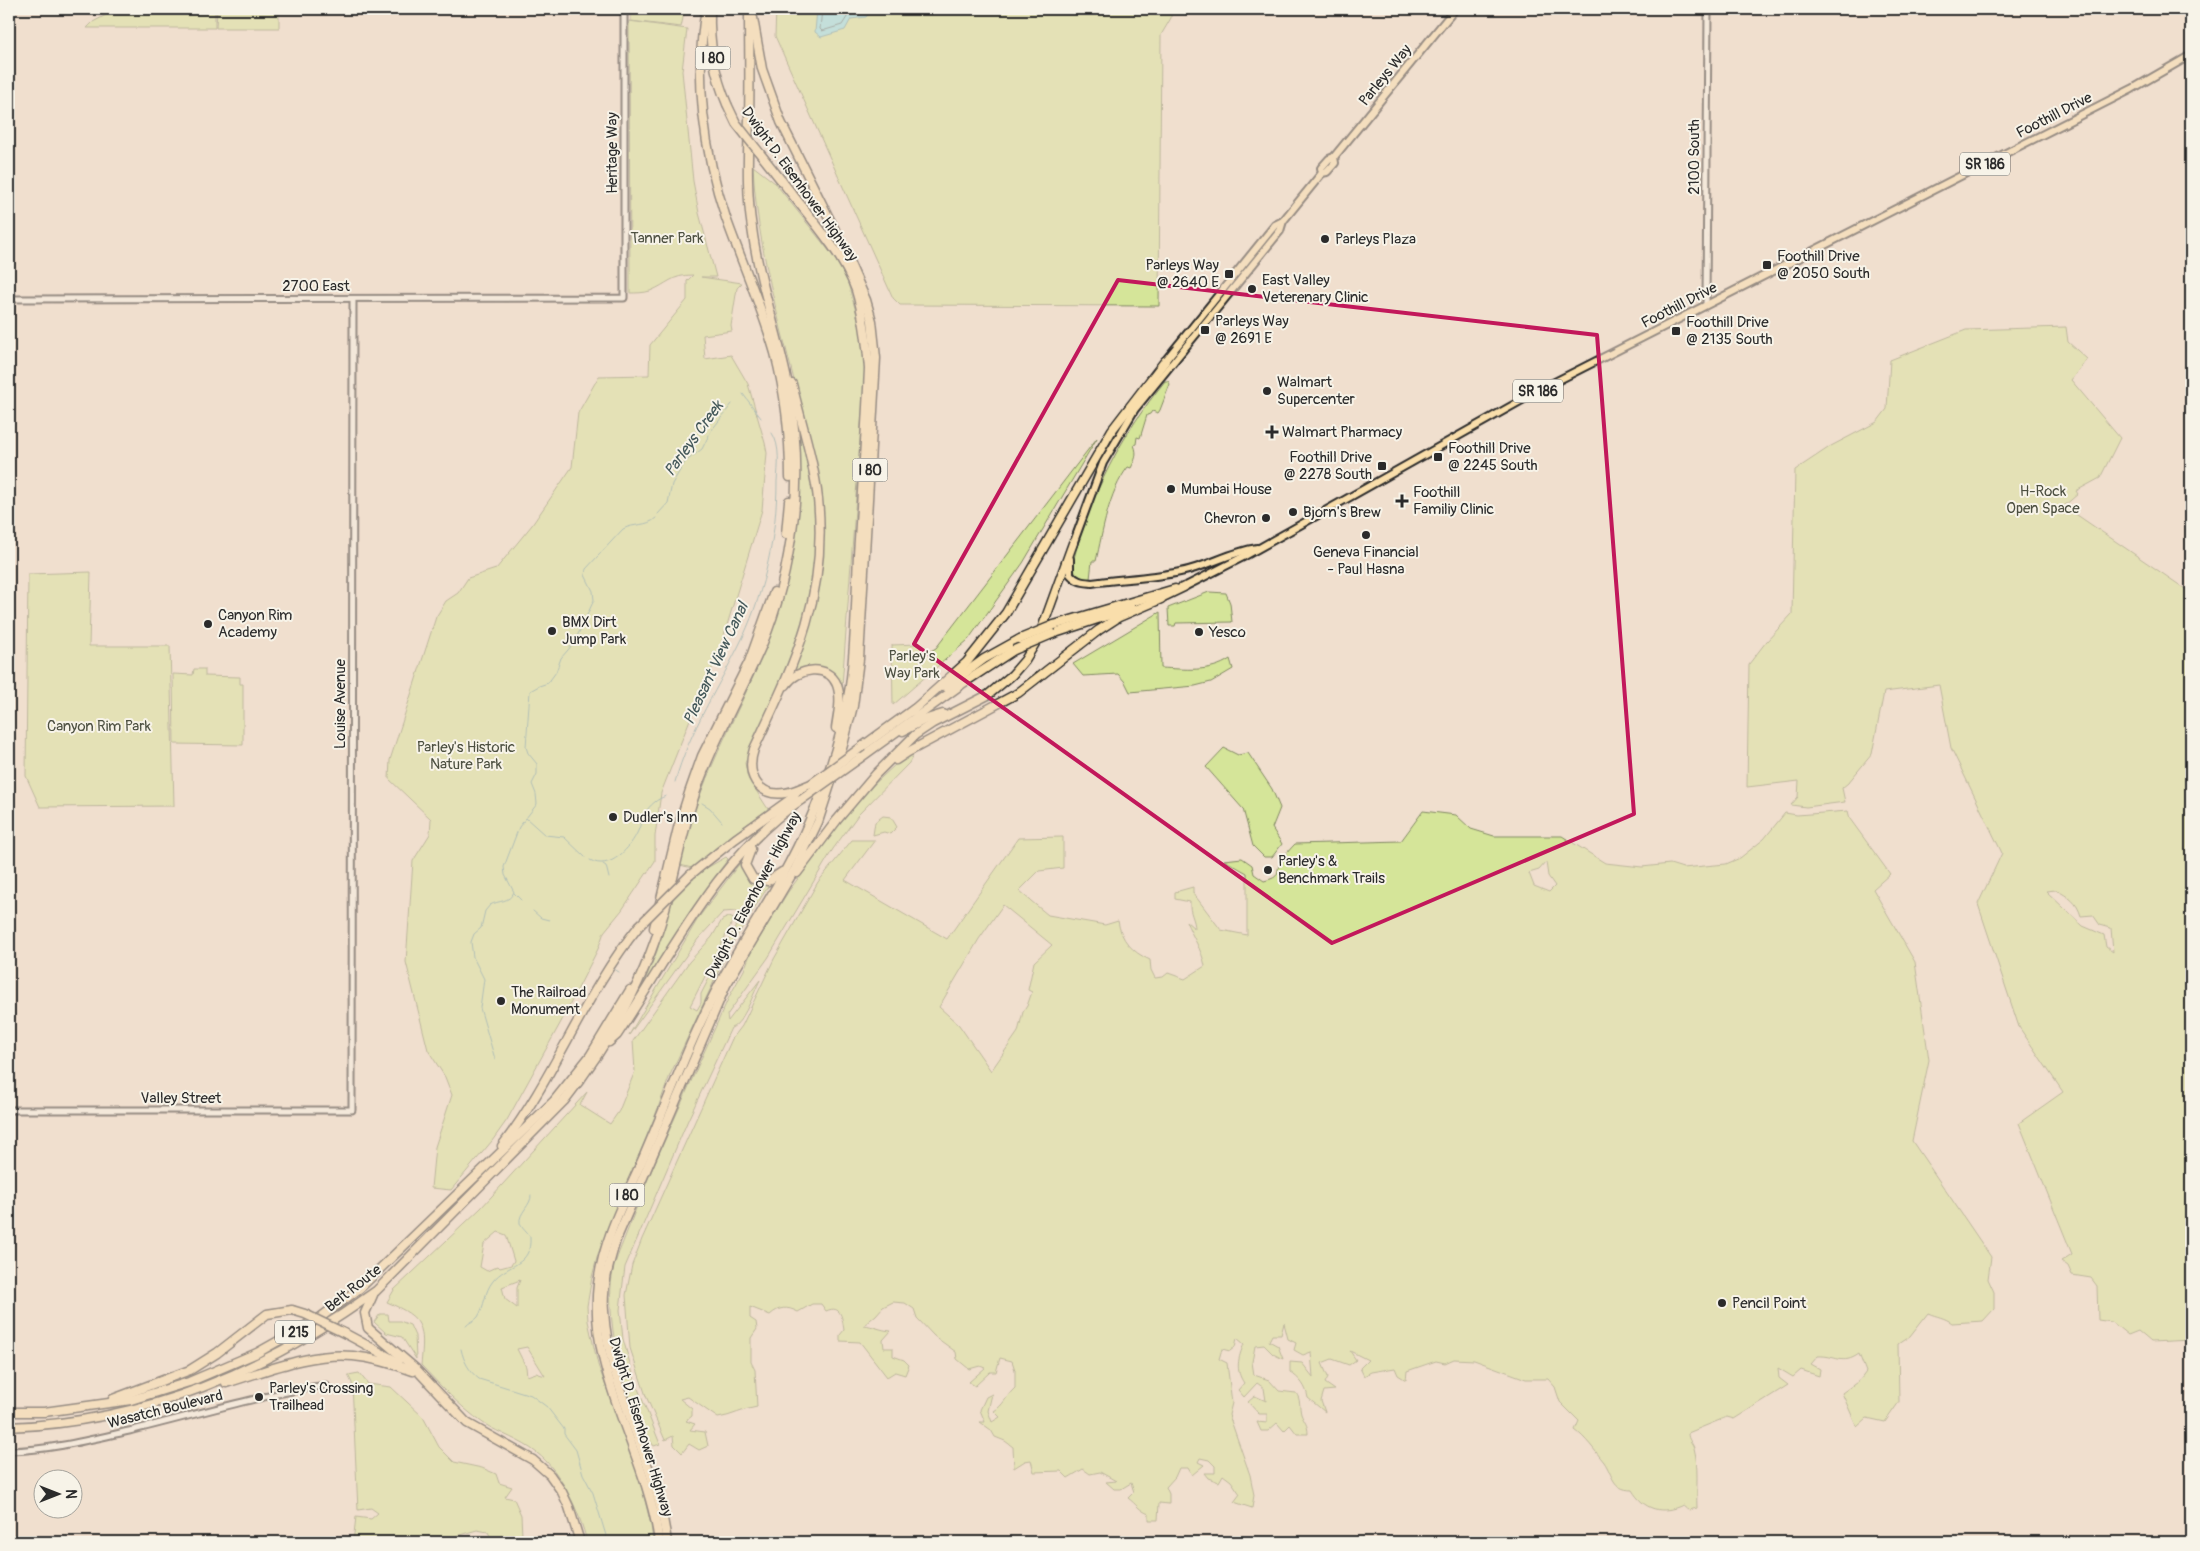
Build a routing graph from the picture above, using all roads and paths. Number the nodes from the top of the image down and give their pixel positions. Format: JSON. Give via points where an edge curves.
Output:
{"nodes":[{"id":1,"x":624,"y":9,"type":"edge"},
{"id":2,"x":708,"y":9,"type":"edge"},
{"id":3,"x":750,"y":9,"type":"edge"},
{"id":4,"x":1455,"y":9,"type":"edge"},
{"id":5,"x":1708,"y":9,"type":"edge"},
{"id":6,"x":2191,"y":55,"type":"edge"},
{"id":7,"x":624,"y":298,"type":"joint"},
{"id":8,"x":9,"y":299,"type":"edge"},
{"id":9,"x":353,"y":299,"type":"junction"},
{"id":10,"x":1706,"y":305,"type":"junction"},
{"id":11,"x":774,"y":325,"type":"junction"},
{"id":12,"x":1168,"y":363,"type":"junction"},
{"id":13,"x":1073,"y":542,"type":"junction"},
{"id":14,"x":1261,"y":547,"type":"junction"},
{"id":15,"x":1184,"y":587,"type":"junction"},
{"id":16,"x":1161,"y":599,"type":"junction"},
{"id":17,"x":775,"y":704,"type":"junction"},
{"id":18,"x":970,"y":704,"type":"junction"},
{"id":19,"x":912,"y":711,"type":"junction"},
{"id":20,"x":875,"y":746,"type":"junction"},
{"id":21,"x":834,"y":755,"type":"junction"},
{"id":22,"x":876,"y":774,"type":"junction"},
{"id":23,"x":807,"y":786,"type":"junction"},
{"id":24,"x":798,"y":802,"type":"junction"},
{"id":25,"x":786,"y":869,"type":"junction"},
{"id":26,"x":756,"y":935,"type":"junction"},
{"id":27,"x":604,"y":1046,"type":"junction"},
{"id":28,"x":9,"y":1110,"type":"edge"},
{"id":29,"x":352,"y":1110,"type":"joint"},
{"id":30,"x":460,"y":1192,"type":"junction"},
{"id":31,"x":376,"y":1291,"type":"junction"},
{"id":32,"x":413,"y":1371,"type":"junction"},
{"id":33,"x":428,"y":1383,"type":"junction"},
{"id":34,"x":326,"y":1385,"type":"dead end"},
{"id":35,"x":193,"y":1392,"type":"junction"},
{"id":36,"x":92,"y":1407,"type":"junction"},
{"id":37,"x":9,"y":1412,"type":"edge"},
{"id":38,"x":9,"y":1427,"type":"edge"},
{"id":39,"x":9,"y":1451,"type":"edge"},
{"id":40,"x":580,"y":1542,"type":"edge"},
{"id":41,"x":659,"y":1542,"type":"edge"},
{"id":42,"x":667,"y":1542,"type":"edge"}],
"edges":[{"from":1,"to":7,"type":"street","name":"Heritage Way"},
{"from":2,"to":21,"type":"highway","name":"Dwight D. Eisenhower Highway","number":"I 80","bridge":true,"via":[[714,69],[736,123],[825,238],[849,276],[867,337],[869,369],[853,650],[850,685]]},
{"from":2,"to":30,"type":"highway","via":[[702,66],[710,156],[726,218],[775,354],[783,397],[790,497],[780,566],[772,600],[752,655],[702,756],[678,828],[655,926],[631,987],[590,1056],[554,1101]]},
{"from":3,"to":11,"type":"highway","via":[[748,198],[758,262]]},
{"from":3,"to":26,"type":"highway","name":"Dwight D. Eisenhower Highway","number":"I 80","via":[[762,70],[778,113],[866,300],[876,358],[860,650],[853,706],[818,822]]},
{"from":4,"to":12,"type":"main road","name":"Parleys Way","via":[[1334,157],[1321,168],[1322,173],[1283,221],[1281,229]]},
{"from":5,"to":10,"type":"street","name":"2100 South"},
{"from":6,"to":10,"type":"main road","name":"Foothill Drive","number":"SR 186","via":[[2132,89]]},
{"from":7,"to":9,"type":"street","name":"2700 East"},
{"from":8,"to":9,"type":"street","name":"2700 East"},
{"from":9,"to":29,"type":"street","name":"Louise Avenue"},
{"from":10,"to":14,"type":"main road","name":"Foothill Drive","number":"SR 186","via":[[1549,385]]},
{"from":11,"to":17,"type":"highway","via":[[786,357],[815,481],[820,531],[814,600],[804,636]]},
{"from":11,"to":27,"type":"highway","via":[[789,390],[795,440],[793,521],[785,569],[763,644],[698,785],[665,910],[643,973],[622,1018]]},
{"from":12,"to":13,"type":"main road","name":"Parleys Way","via":[[1103,463]]},
{"from":12,"to":19,"type":"highway","via":[[1112,430],[1006,613],[967,662]]},
{"from":13,"to":14,"type":"main road","name":"Parleys Way","via":[[1068,566],[1070,574],[1081,582],[1092,583],[1180,572],[1238,550]]},
{"from":13,"to":18,"type":"highway","via":[[1039,637],[1025,660],[1002,685]]},
{"from":14,"to":15,"type":"main road","name":"Foothill Drive","number":"SR 186"},
{"from":15,"to":16,"type":"highway"},
{"from":15,"to":19,"type":"highway","bridge":true,"via":[[1054,624],[1020,639],[984,659]]},
{"from":16,"to":20,"type":"highway","bridge":true,"via":[[1052,634],[1014,650]]},
{"from":16,"to":22,"type":"highway","via":[[1119,617],[1018,693],[908,752]]},
{"from":17,"to":21,"type":"highway","via":[[790,679],[800,673],[817,670],[830,676],[840,693]]},
{"from":17,"to":23,"type":"highway","via":[[754,749],[750,772],[758,785],[772,792],[785,793]]},
{"from":18,"to":20,"type":"highway","via":[[924,720]]},
{"from":18,"to":22,"type":"highway","via":[[915,735]]},
{"from":19,"to":23,"type":"highway","bridge":true},
{"from":20,"to":24,"type":"highway","bridge":true},
{"from":21,"to":25,"type":"highway","name":"Dwight D. Eisenhower Highway","number":"I 80","via":[[810,820]]},
{"from":22,"to":26,"type":"highway","via":[[809,857]]},
{"from":23,"to":30,"type":"highway","bridge":true,"via":[[690,875],[639,926],[605,972],[525,1115]]},
{"from":24,"to":25,"type":"highway","via":[[748,853],[745,865],[753,879],[761,881],[775,878]]},
{"from":24,"to":27,"type":"highway","via":[[773,821],[719,881],[618,1035]]},
{"from":25,"to":41,"type":"highway","name":"Dwight D. Eisenhower Highway","number":"I 80","via":[[723,977],[701,1023],[606,1244],[601,1266],[596,1312],[599,1338],[652,1503]]},
{"from":26,"to":42,"type":"highway","name":"Dwight D. Eisenhower Highway","number":"I 80","via":[[726,984],[647,1166],[616,1240],[605,1287],[604,1317],[611,1358],[656,1487]]},
{"from":27,"to":31,"type":"highway","name":"Belt Route","number":"I 215","via":[[564,1101]]},
{"from":28,"to":29,"type":"street","name":"Valley Street"},
{"from":30,"to":36,"type":"highway","name":"Belt Route","number":"I 215","via":[[360,1288],[321,1317],[257,1353],[189,1382],[131,1400]]},
{"from":31,"to":33,"type":"highway","via":[[365,1313],[368,1328]]},
{"from":31,"to":35,"type":"highway","name":"Belt Route","number":"I 215","via":[[343,1315],[264,1362]]},
{"from":32,"to":33,"type":"highway"},
{"from":32,"to":35,"type":"highway","via":[[375,1359],[330,1356]]},
{"from":32,"to":36,"type":"highway","bridge":true,"via":[[346,1334],[292,1310],[267,1314],[190,1370]]},
{"from":33,"to":40,"type":"highway","via":[[467,1423],[533,1460],[550,1475],[569,1507]]},
{"from":34,"to":39,"type":"street","name":"Wasatch Boulevard","via":[[77,1444]]},
{"from":35,"to":38,"type":"highway","name":"Belt Route","number":"I 215","via":[[108,1416]]},
{"from":36,"to":37,"type":"highway","name":"Belt Route","number":"I 215"}]}
